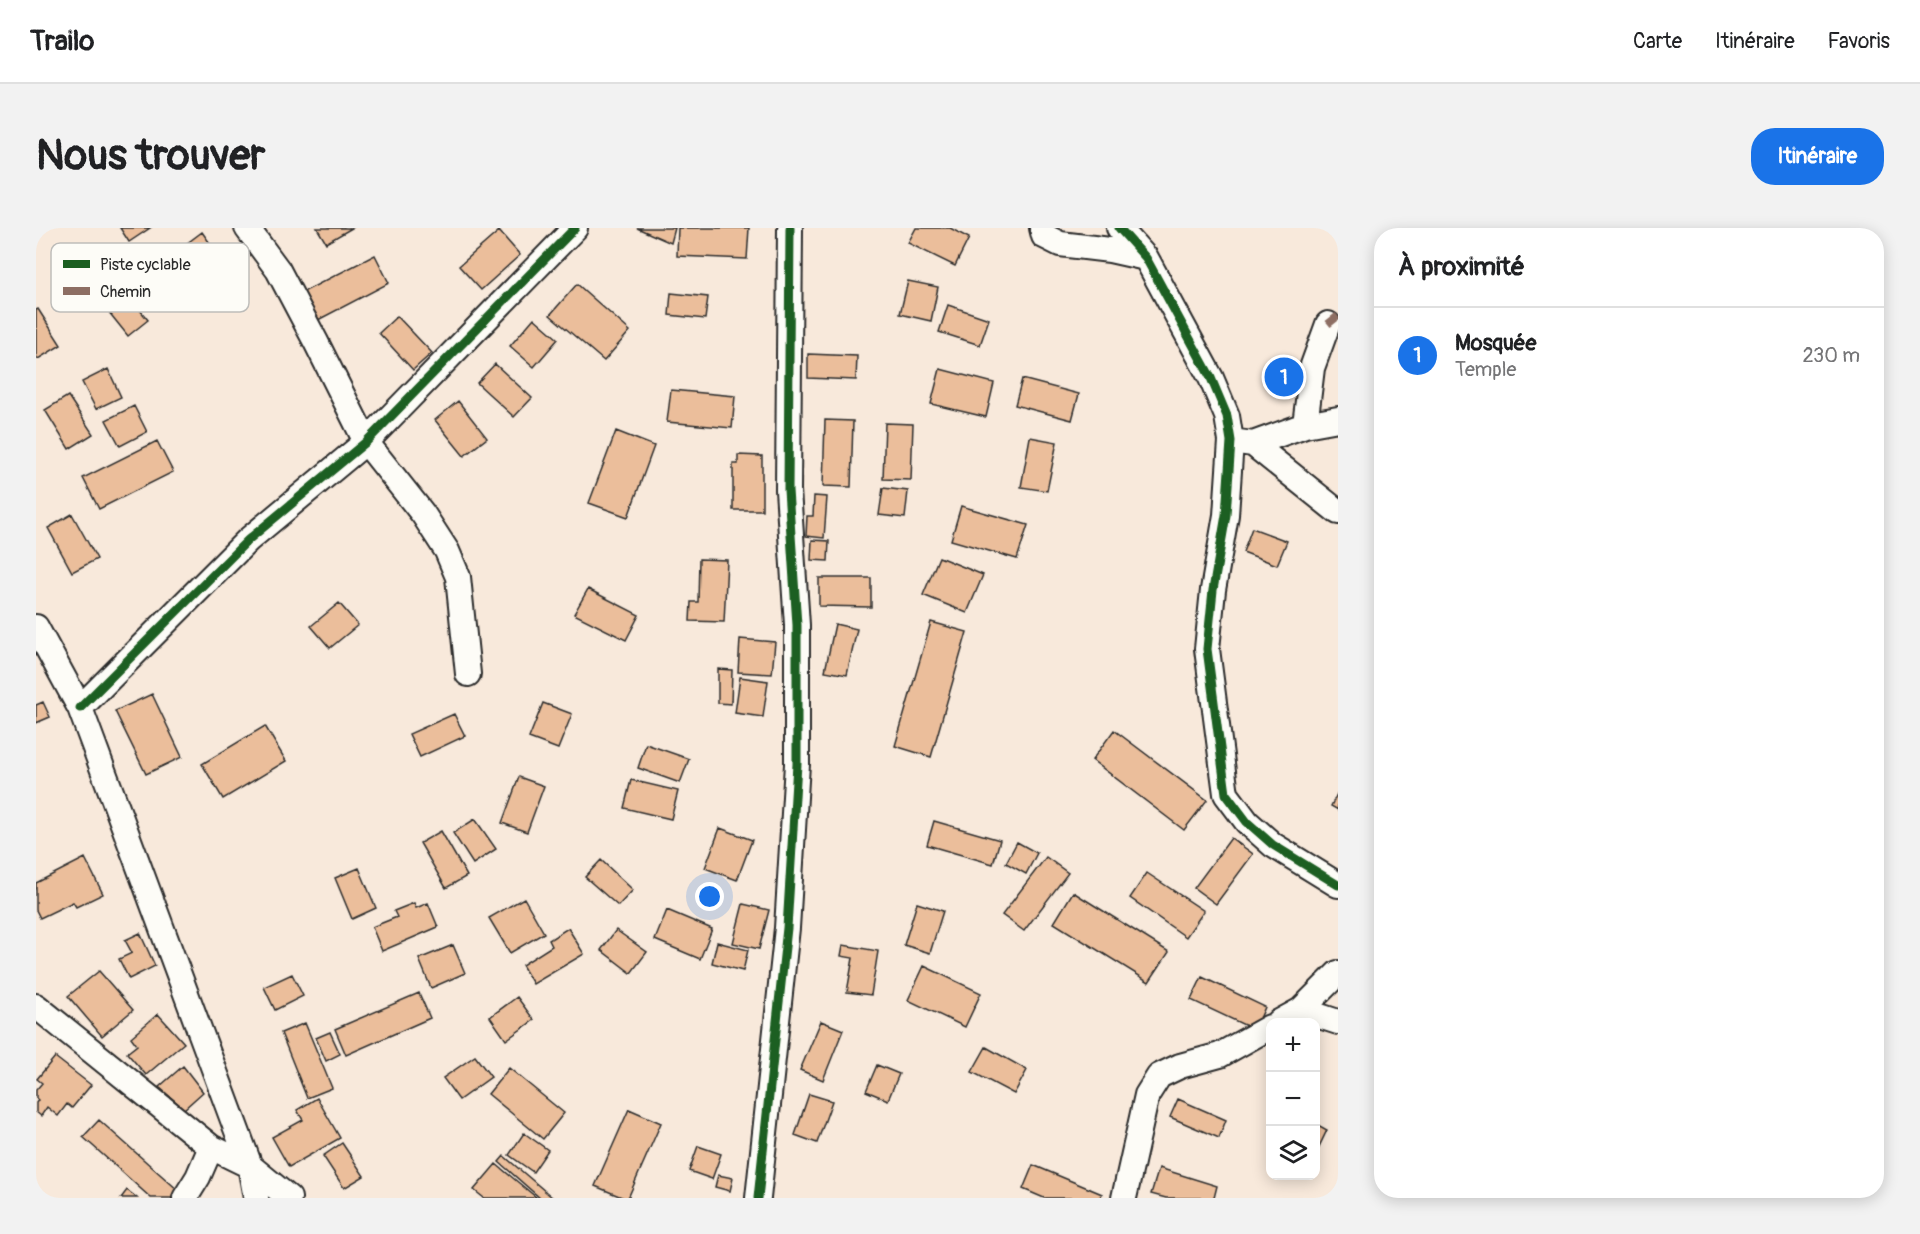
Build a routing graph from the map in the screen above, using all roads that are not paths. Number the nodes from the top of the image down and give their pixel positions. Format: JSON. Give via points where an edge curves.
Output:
{"nodes":[{"id":1,"x":247,"y":228,"type":"edge"},
{"id":2,"x":575,"y":228,"type":"edge"},
{"id":3,"x":790,"y":228,"type":"edge"},
{"id":4,"x":1042,"y":228,"type":"edge"},
{"id":5,"x":1119,"y":228,"type":"edge"},
{"id":6,"x":1146,"y":258,"type":"junction"},
{"id":7,"x":1328,"y":324,"type":"dead end"},
{"id":8,"x":1338,"y":419,"type":"edge"},
{"id":9,"x":1305,"y":425,"type":"junction"},
{"id":10,"x":366,"y":442,"type":"junction"},
{"id":11,"x":1242,"y":442,"type":"junction"},
{"id":12,"x":1338,"y":512,"type":"edge"},
{"id":13,"x":36,"y":627,"type":"edge"},
{"id":14,"x":468,"y":674,"type":"dead end"},
{"id":15,"x":80,"y":708,"type":"junction"},
{"id":16,"x":1338,"y":885,"type":"edge"},
{"id":17,"x":1338,"y":973,"type":"edge"},
{"id":18,"x":36,"y":1006,"type":"edge"},
{"id":19,"x":1301,"y":1010,"type":"junction"},
{"id":20,"x":1287,"y":1018,"type":"edge"},
{"id":21,"x":1338,"y":1022,"type":"edge"},
{"id":22,"x":1266,"y":1029,"type":"edge"},
{"id":23,"x":211,"y":1147,"type":"junction"},
{"id":24,"x":250,"y":1166,"type":"junction"},
{"id":25,"x":184,"y":1198,"type":"edge"},
{"id":26,"x":256,"y":1198,"type":"edge"},
{"id":27,"x":289,"y":1198,"type":"edge"},
{"id":28,"x":758,"y":1198,"type":"edge"},
{"id":29,"x":1124,"y":1198,"type":"edge"}],
"edges":[{"from":1,"to":10,"type":"street","via":[[278,270]]},
{"from":2,"to":10,"type":"street"},
{"from":3,"to":28,"type":"street","via":[[788,490],[797,625],[797,764],[787,928]]},
{"from":4,"to":6,"type":"street","via":[[1044,236],[1060,244]]},
{"from":5,"to":6,"type":"street"},
{"from":6,"to":11,"type":"street"},
{"from":7,"to":9,"type":"street","via":[[1312,368]]},
{"from":8,"to":9,"type":"street"},
{"from":9,"to":11,"type":"street"},
{"from":10,"to":14,"type":"street","via":[[447,551],[458,577]]},
{"from":10,"to":15,"type":"street","via":[[248,540]]},
{"from":11,"to":12,"type":"street"},
{"from":11,"to":16,"type":"street","via":[[1213,590],[1207,649],[1226,794],[1247,822],[1273,845]]},
{"from":13,"to":15,"type":"street"},
{"from":15,"to":24,"type":"street"},
{"from":17,"to":19,"type":"street"},
{"from":18,"to":23,"type":"street"},
{"from":19,"to":20,"type":"street"},
{"from":19,"to":21,"type":"street"},
{"from":22,"to":29,"type":"street","via":[[1220,1055],[1159,1076],[1146,1095]]},
{"from":23,"to":24,"type":"street"},
{"from":23,"to":25,"type":"street"},
{"from":24,"to":26,"type":"street"},
{"from":24,"to":27,"type":"street"}]}
